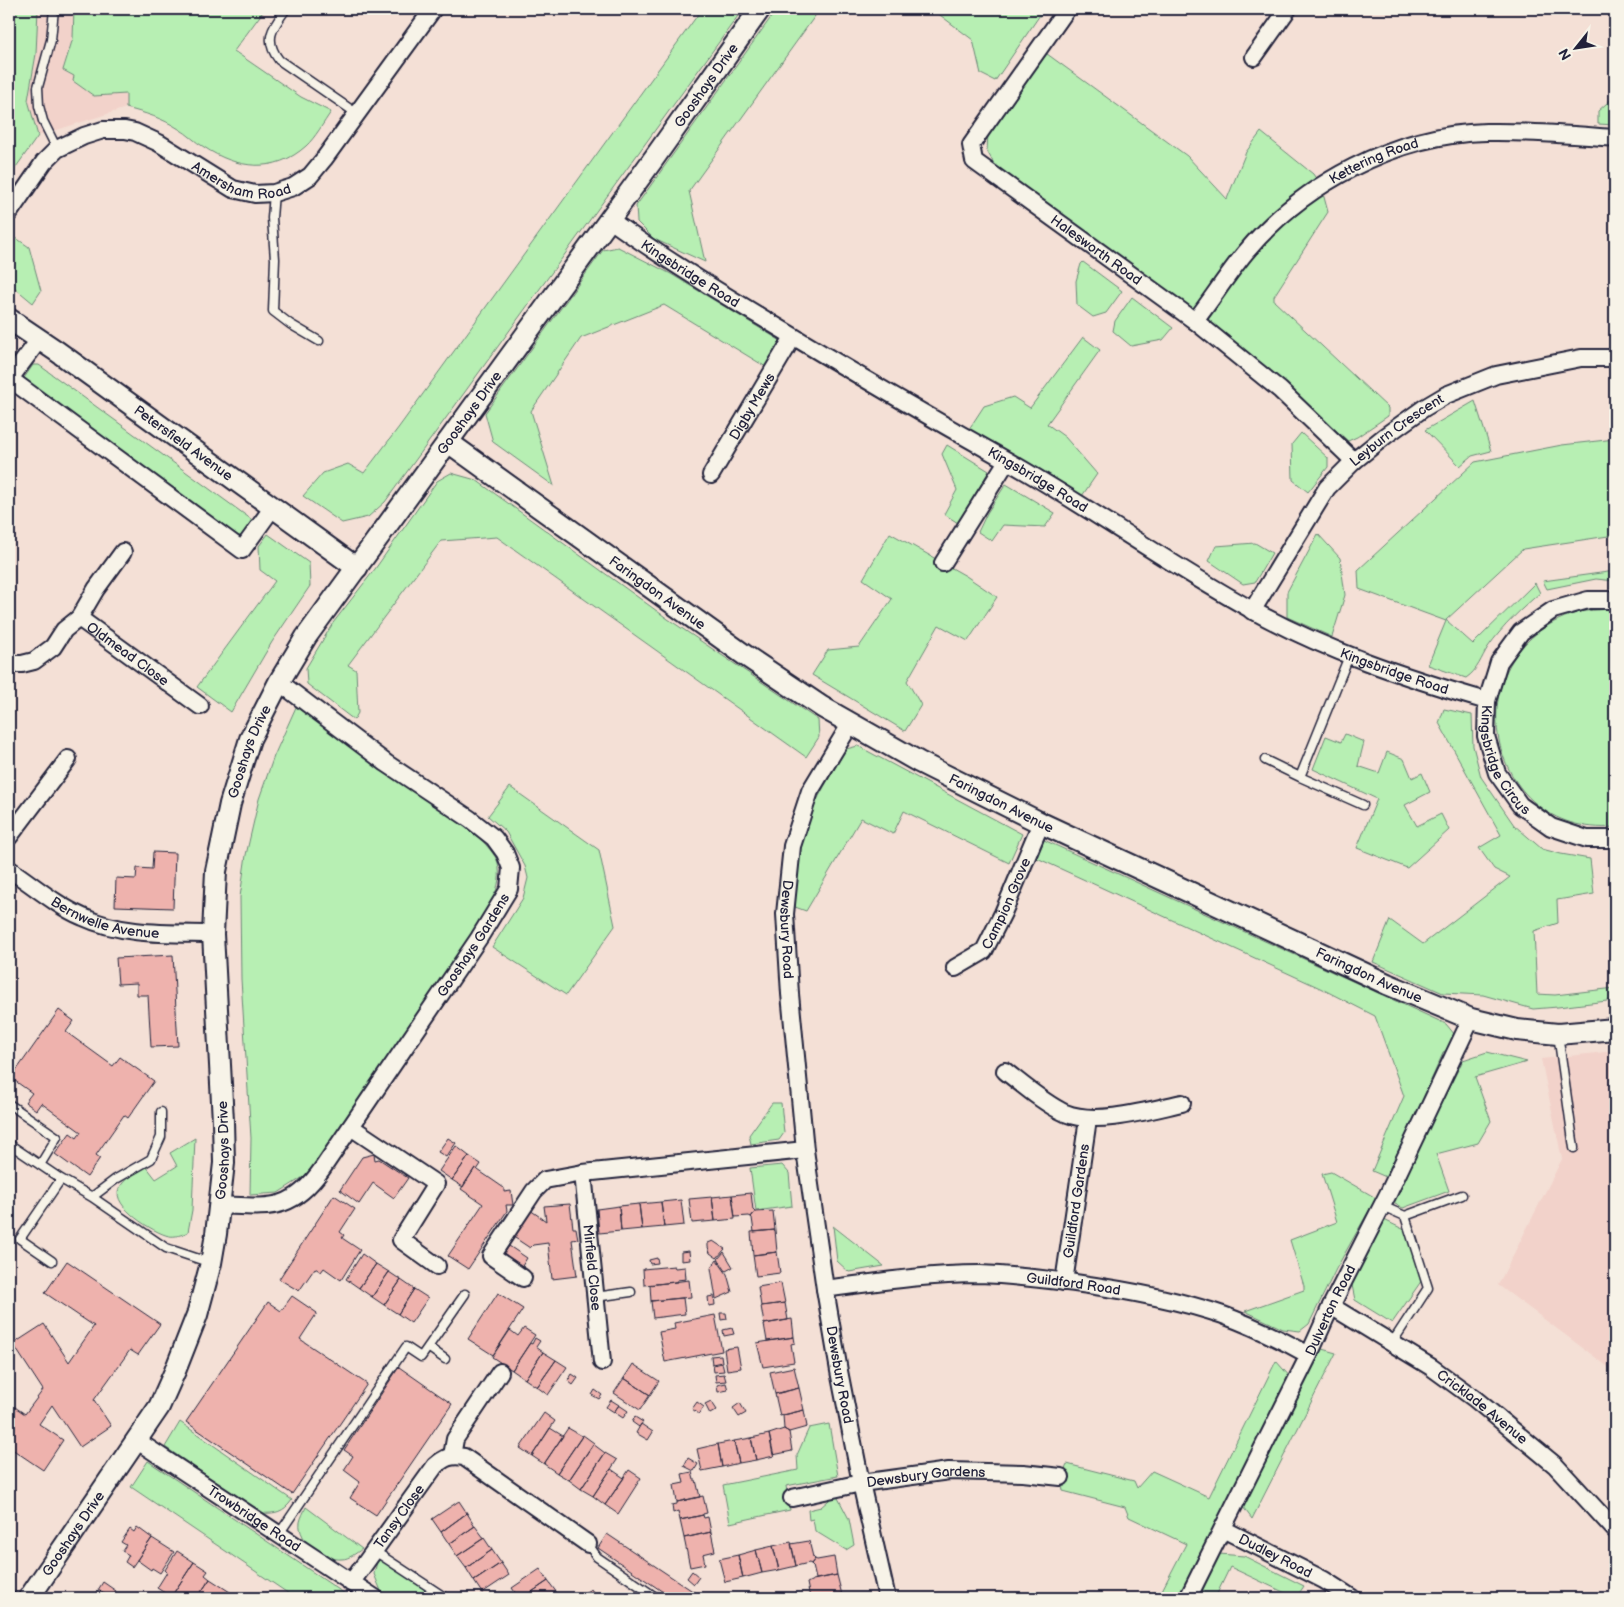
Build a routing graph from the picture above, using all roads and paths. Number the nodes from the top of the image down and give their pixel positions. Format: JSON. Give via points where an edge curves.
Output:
{"nodes":[{"id":1,"x":54,"y":9,"type":"edge"},
{"id":2,"x":286,"y":9,"type":"edge"},
{"id":3,"x":433,"y":9,"type":"edge"},
{"id":4,"x":760,"y":9,"type":"edge"},
{"id":5,"x":1066,"y":9,"type":"edge"},
{"id":6,"x":1288,"y":9,"type":"edge"},
{"id":7,"x":1254,"y":57,"type":"dead end"},
{"id":8,"x":356,"y":113,"type":"junction"},
{"id":9,"x":1615,"y":138,"type":"edge"},
{"id":10,"x":57,"y":149,"type":"junction"},
{"id":11,"x":274,"y":193,"type":"junction"},
{"id":12,"x":9,"y":213,"type":"edge"},
{"id":13,"x":609,"y":219,"type":"junction"},
{"id":14,"x":9,"y":319,"type":"edge"},
{"id":15,"x":1195,"y":321,"type":"junction"},
{"id":16,"x":793,"y":337,"type":"junction"},
{"id":17,"x":39,"y":340,"type":"junction"},
{"id":18,"x":319,"y":341,"type":"dead end"},
{"id":19,"x":1615,"y":358,"type":"edge"},
{"id":20,"x":9,"y":380,"type":"edge"},
{"id":21,"x":448,"y":442,"type":"junction"},
{"id":22,"x":1007,"y":461,"type":"junction"},
{"id":23,"x":1354,"y":461,"type":"junction"},
{"id":24,"x":711,"y":475,"type":"dead end"},
{"id":25,"x":273,"y":507,"type":"junction"},
{"id":26,"x":123,"y":552,"type":"dead end"},
{"id":27,"x":943,"y":563,"type":"dead end"},
{"id":28,"x":357,"y":568,"type":"junction"},
{"id":29,"x":1615,"y":600,"type":"edge"},
{"id":30,"x":1252,"y":610,"type":"junction"},
{"id":31,"x":79,"y":618,"type":"junction"},
{"id":32,"x":1349,"y":656,"type":"junction"},
{"id":33,"x":9,"y":664,"type":"edge"},
{"id":34,"x":279,"y":682,"type":"junction"},
{"id":35,"x":1486,"y":701,"type":"junction"},
{"id":36,"x":200,"y":706,"type":"dead end"},
{"id":37,"x":850,"y":723,"type":"junction"},
{"id":38,"x":68,"y":759,"type":"dead end"},
{"id":39,"x":1265,"y":760,"type":"dead end"},
{"id":40,"x":1300,"y":777,"type":"junction"},
{"id":41,"x":1362,"y":805,"type":"dead end"},
{"id":42,"x":1040,"y":823,"type":"junction"},
{"id":43,"x":9,"y":837,"type":"edge"},
{"id":44,"x":1615,"y":839,"type":"edge"},
{"id":45,"x":9,"y":869,"type":"edge"},
{"id":46,"x":213,"y":934,"type":"junction"},
{"id":47,"x":956,"y":968,"type":"dead end"},
{"id":48,"x":1471,"y":1019,"type":"junction"},
{"id":49,"x":1615,"y":1029,"type":"edge"},
{"id":50,"x":1558,"y":1034,"type":"junction"},
{"id":51,"x":1005,"y":1072,"type":"dead end"},
{"id":52,"x":1182,"y":1103,"type":"dead end"},
{"id":53,"x":9,"y":1104,"type":"edge"},
{"id":54,"x":162,"y":1112,"type":"dead end"},
{"id":55,"x":1088,"y":1119,"type":"junction"},
{"id":56,"x":351,"y":1127,"type":"junction"},
{"id":57,"x":9,"y":1144,"type":"edge"},
{"id":58,"x":1574,"y":1148,"type":"dead end"},
{"id":59,"x":805,"y":1150,"type":"junction"},
{"id":60,"x":40,"y":1165,"type":"junction"},
{"id":61,"x":583,"y":1173,"type":"junction"},
{"id":62,"x":60,"y":1178,"type":"junction"},
{"id":63,"x":1462,"y":1196,"type":"dead end"},
{"id":64,"x":92,"y":1197,"type":"junction"},
{"id":65,"x":220,"y":1205,"type":"junction"},
{"id":66,"x":1382,"y":1206,"type":"junction"},
{"id":67,"x":1406,"y":1216,"type":"junction"},
{"id":68,"x":52,"y":1261,"type":"dead end"},
{"id":69,"x":211,"y":1263,"type":"junction"},
{"id":70,"x":437,"y":1266,"type":"dead end"},
{"id":71,"x":523,"y":1278,"type":"dead end"},
{"id":72,"x":1064,"y":1282,"type":"junction"},
{"id":73,"x":825,"y":1289,"type":"junction"},
{"id":74,"x":632,"y":1292,"type":"dead end"},
{"id":75,"x":465,"y":1294,"type":"dead end"},
{"id":76,"x":595,"y":1296,"type":"junction"},
{"id":77,"x":1331,"y":1306,"type":"junction"},
{"id":78,"x":1392,"y":1343,"type":"junction"},
{"id":79,"x":428,"y":1347,"type":"junction"},
{"id":80,"x":1310,"y":1355,"type":"junction"},
{"id":81,"x":444,"y":1359,"type":"dead end"},
{"id":82,"x":602,"y":1362,"type":"dead end"},
{"id":83,"x":500,"y":1372,"type":"dead end"},
{"id":84,"x":136,"y":1440,"type":"junction"},
{"id":85,"x":452,"y":1456,"type":"junction"},
{"id":86,"x":1061,"y":1477,"type":"dead end"},
{"id":87,"x":861,"y":1483,"type":"junction"},
{"id":88,"x":792,"y":1498,"type":"dead end"},
{"id":89,"x":1223,"y":1529,"type":"junction"},
{"id":90,"x":1615,"y":1530,"type":"edge"},
{"id":91,"x":279,"y":1534,"type":"junction"},
{"id":92,"x":588,"y":1544,"type":"joint"},
{"id":93,"x":373,"y":1550,"type":"junction"},
{"id":94,"x":351,"y":1583,"type":"junction"},
{"id":95,"x":9,"y":1594,"type":"edge"},
{"id":96,"x":14,"y":1598,"type":"edge"},
{"id":97,"x":29,"y":1598,"type":"edge"},
{"id":98,"x":375,"y":1598,"type":"edge"},
{"id":99,"x":446,"y":1598,"type":"edge"},
{"id":100,"x":657,"y":1598,"type":"edge"},
{"id":101,"x":887,"y":1598,"type":"edge"},
{"id":102,"x":1188,"y":1598,"type":"edge"},
{"id":103,"x":1352,"y":1598,"type":"edge"}],
"edges":[{"from":1,"to":10,"type":"lane","via":[[51,40],[38,86],[43,122]]},
{"from":2,"to":8,"type":"lane","via":[[274,26],[270,40],[278,60]]},
{"from":3,"to":8,"type":"street","name":"Amersham Road"},
{"from":4,"to":13,"type":"street","name":"Gooshays Drive"},
{"from":5,"to":15,"type":"street","name":"Halesworth Road","via":[[971,145],[974,161]]},
{"from":6,"to":7,"type":"street"},
{"from":8,"to":11,"type":"street","name":"Amersham Road","via":[[310,176],[293,187]]},
{"from":9,"to":15,"type":"street","name":"Kettering Road","via":[[1486,132],[1442,137],[1380,154],[1330,179],[1277,220],[1244,254]]},
{"from":10,"to":11,"type":"street","name":"Amersham Road","via":[[103,130],[125,130],[159,143],[233,189],[255,194]]},
{"from":10,"to":12,"type":"street","name":"Amersham Road","via":[[44,162]]},
{"from":11,"to":18,"type":"lane","via":[[273,311]]},
{"from":13,"to":16,"type":"street","name":"Kingsbridge Road","via":[[647,247]]},
{"from":13,"to":21,"type":"street","name":"Gooshays Drive"},
{"from":14,"to":17,"type":"street","name":"Petersfield Avenue"},
{"from":15,"to":23,"type":"street","name":"Halesworth Road","via":[[1280,390]]},
{"from":16,"to":22,"type":"street","name":"Kingsbridge Road"},
{"from":16,"to":24,"type":"street","name":"Digby Mews"},
{"from":17,"to":20,"type":"street"},
{"from":17,"to":25,"type":"street","name":"Petersfield Avenue"},
{"from":19,"to":23,"type":"street","name":"Leyburn Crescent","via":[[1581,358],[1523,368],[1471,384],[1424,408]]},
{"from":20,"to":25,"type":"street","via":[[242,550]]},
{"from":21,"to":28,"type":"street","name":"Gooshays Drive"},
{"from":21,"to":37,"type":"street","name":"Faringdon Avenue","via":[[746,656]]},
{"from":22,"to":27,"type":"street"},
{"from":22,"to":30,"type":"street","name":"Kingsbridge Road"},
{"from":23,"to":30,"type":"street","name":"Leyburn Crescent","via":[[1327,488]]},
{"from":25,"to":28,"type":"street","name":"Petersfield Avenue"},
{"from":26,"to":31,"type":"street"},
{"from":28,"to":34,"type":"street","name":"Gooshays Drive","via":[[306,637]]},
{"from":29,"to":35,"type":"street","name":"Kingsbridge Circus","via":[[1588,600],[1553,610],[1521,632],[1499,662]]},
{"from":30,"to":32,"type":"street","name":"Kingsbridge Road"},
{"from":31,"to":33,"type":"street","name":"Oldmead Close","via":[[34,661]]},
{"from":31,"to":36,"type":"street","name":"Oldmead Close"},
{"from":32,"to":35,"type":"street","name":"Kingsbridge Road"},
{"from":32,"to":40,"type":"lane"},
{"from":34,"to":46,"type":"street","name":"Gooshays Drive","via":[[250,739],[230,804],[216,871]]},
{"from":34,"to":56,"type":"street","name":"Gooshays Gardens","via":[[494,838],[511,868],[509,889],[496,911]]},
{"from":35,"to":44,"type":"street","name":"Kingsbridge Circus","via":[[1486,736],[1497,773],[1520,805],[1551,827],[1587,839]]},
{"from":37,"to":42,"type":"street","name":"Faringdon Avenue"},
{"from":37,"to":59,"type":"street","name":"Dewsbury Road","via":[[810,791],[792,846],[785,914]]},
{"from":38,"to":43,"type":"street"},
{"from":39,"to":40,"type":"lane"},
{"from":40,"to":41,"type":"lane"},
{"from":42,"to":47,"type":"street","name":"Campion Grove","via":[[984,951]]},
{"from":42,"to":48,"type":"street","name":"Faringdon Avenue"},
{"from":45,"to":46,"type":"street","name":"Bernwelle Avenue","via":[[65,907],[103,925],[143,932]]},
{"from":46,"to":65,"type":"street","name":"Gooshays Drive","via":[[223,1121],[224,1164]]},
{"from":48,"to":50,"type":"street","name":"Faringdon Avenue","via":[[1517,1030]]},
{"from":48,"to":66,"type":"street","name":"Dulverton Road"},
{"from":49,"to":50,"type":"street","name":"Faringdon Avenue"},
{"from":50,"to":58,"type":"lane"},
{"from":51,"to":55,"type":"street","via":[[1065,1113]]},
{"from":52,"to":55,"type":"street"},
{"from":53,"to":60,"type":"lane","via":[[57,1137]]},
{"from":54,"to":64,"type":"lane","via":[[161,1136],[151,1159]]},
{"from":55,"to":72,"type":"street","name":"Guildford Gardens"},
{"from":56,"to":65,"type":"street","name":"Gooshays Gardens","via":[[306,1190],[292,1200],[262,1207]]},
{"from":56,"to":70,"type":"street","via":[[436,1184],[401,1240]]},
{"from":57,"to":60,"type":"lane"},
{"from":59,"to":61,"type":"street"},
{"from":59,"to":73,"type":"street","name":"Dewsbury Road"},
{"from":60,"to":62,"type":"lane"},
{"from":61,"to":71,"type":"street","via":[[545,1180],[534,1191],[491,1256]]},
{"from":61,"to":76,"type":"street","name":"Mirfield Close"},
{"from":62,"to":64,"type":"lane"},
{"from":62,"to":68,"type":"lane","via":[[20,1239]]},
{"from":63,"to":67,"type":"lane"},
{"from":64,"to":69,"type":"lane","via":[[166,1248]]},
{"from":65,"to":69,"type":"street","name":"Gooshays Drive"},
{"from":66,"to":67,"type":"lane"},
{"from":66,"to":77,"type":"street","name":"Dulverton Road"},
{"from":67,"to":78,"type":"lane","via":[[1428,1288]]},
{"from":69,"to":84,"type":"street","name":"Gooshays Drive","via":[[197,1315],[175,1371],[159,1407]]},
{"from":72,"to":73,"type":"street","name":"Guildford Road","via":[[979,1274],[909,1278]]},
{"from":72,"to":80,"type":"street","name":"Guildford Road","via":[[1199,1307]]},
{"from":73,"to":87,"type":"street","name":"Dewsbury Road"},
{"from":74,"to":76,"type":"lane"},
{"from":75,"to":79,"type":"lane"},
{"from":76,"to":82,"type":"street","name":"Mirfield Close"},
{"from":77,"to":78,"type":"street","name":"Cricklade Avenue"},
{"from":77,"to":80,"type":"street","name":"Dulverton Road"},
{"from":78,"to":90,"type":"street","name":"Cricklade Avenue","via":[[1475,1399],[1555,1465]]},
{"from":79,"to":81,"type":"lane"},
{"from":79,"to":91,"type":"lane","via":[[421,1357],[406,1347]]},
{"from":80,"to":89,"type":"street","name":"Dulverton Road"},
{"from":83,"to":85,"type":"street","via":[[455,1439]]},
{"from":84,"to":91,"type":"street","name":"Trowbridge Road"},
{"from":84,"to":97,"type":"street","name":"Gooshays Drive"},
{"from":85,"to":92,"type":"street","via":[[464,1457]]},
{"from":85,"to":93,"type":"street","name":"Tansy Close","via":[[435,1466]]},
{"from":86,"to":87,"type":"street","name":"Dewsbury Gardens","via":[[949,1471]]},
{"from":87,"to":88,"type":"street","name":"Dewsbury Gardens"},
{"from":87,"to":101,"type":"street","name":"Dewsbury Road"},
{"from":89,"to":102,"type":"street","name":"Dulverton Road"},
{"from":89,"to":103,"type":"street","name":"Dudley Road","via":[[1324,1580]]},
{"from":91,"to":94,"type":"street","name":"Trowbridge Road"},
{"from":92,"to":100,"type":"lane","via":[[597,1557]]},
{"from":93,"to":94,"type":"street","name":"Tansy Close"},
{"from":93,"to":99,"type":"lane"},
{"from":94,"to":98,"type":"street","name":"Trowbridge Road"},
{"from":95,"to":96,"type":"lane"}]}
